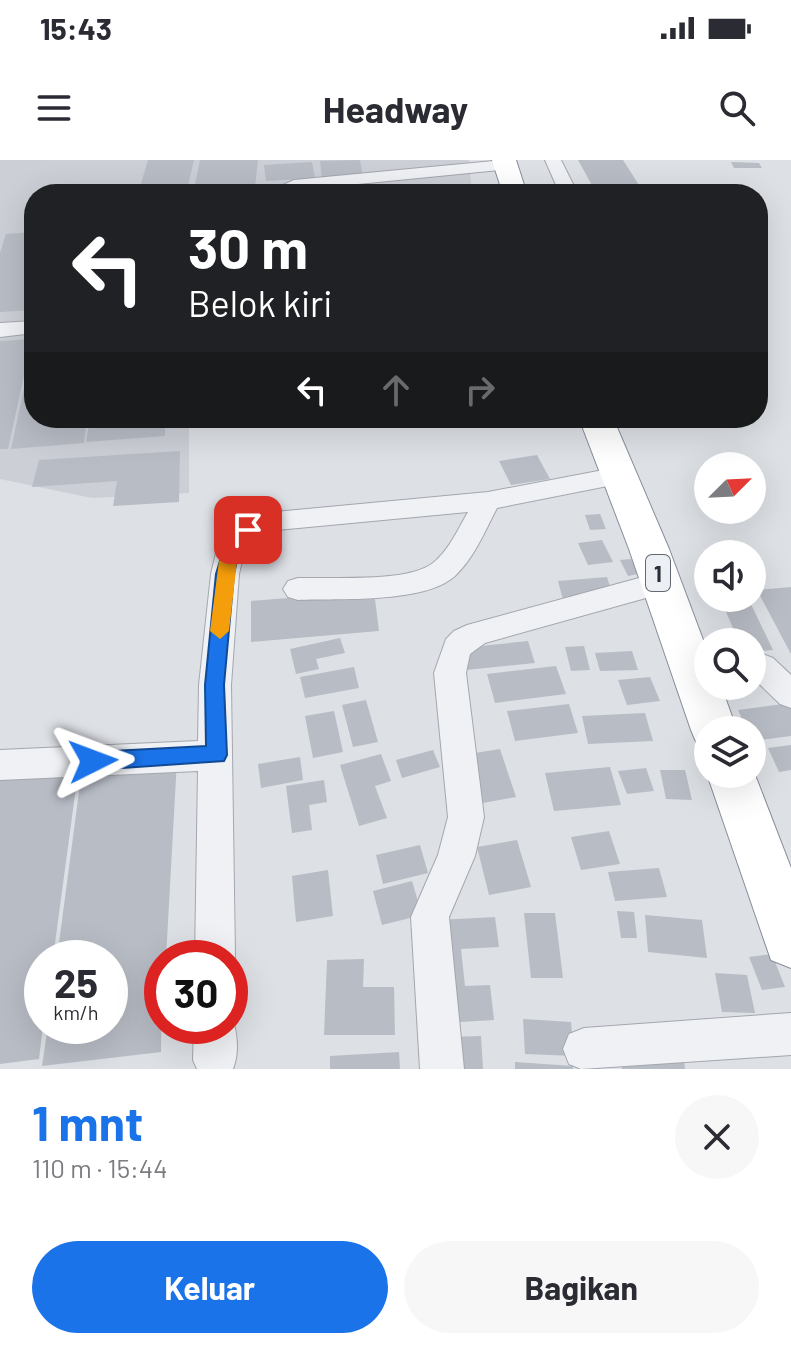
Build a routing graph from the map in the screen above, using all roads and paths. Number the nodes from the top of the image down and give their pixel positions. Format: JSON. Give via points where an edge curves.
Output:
{"nodes":[{"id":1,"x":553,"y":160,"type":"edge"},
{"id":2,"x":505,"y":163,"type":"edge"},
{"id":3,"x":398,"y":168,"type":"edge"},
{"id":4,"x":300,"y":184,"type":"edge"},
{"id":5,"x":512,"y":184,"type":"edge"},
{"id":6,"x":564,"y":184,"type":"edge"},
{"id":7,"x":24,"y":328,"type":"edge"},
{"id":8,"x":0,"y":330,"type":"edge"},
{"id":9,"x":600,"y":428,"type":"edge"},
{"id":10,"x":619,"y":476,"type":"junction"},
{"id":11,"x":488,"y":501,"type":"junction"},
{"id":12,"x":661,"y":583,"type":"junction"},
{"id":13,"x":298,"y":589,"type":"dead end"},
{"id":14,"x":694,"y":646,"type":"edge"},
{"id":15,"x":766,"y":671,"type":"edge"},
{"id":16,"x":791,"y":695,"type":"edge"},
{"id":17,"x":217,"y":755,"type":"junction"},
{"id":18,"x":0,"y":765,"type":"edge"},
{"id":19,"x":736,"y":788,"type":"edge"},
{"id":20,"x":787,"y":922,"type":"edge"},
{"id":21,"x":215,"y":940,"type":"edge"},
{"id":22,"x":791,"y":1034,"type":"edge"},
{"id":23,"x":584,"y":1049,"type":"dead end"},
{"id":24,"x":442,"y":1069,"type":"edge"}],
"edges":[{"from":1,"to":6,"type":"street"},
{"from":2,"to":3,"type":"street"},
{"from":2,"to":5,"type":"highway"},
{"from":3,"to":4,"type":"street"},
{"from":7,"to":8,"type":"street"},
{"from":9,"to":10,"type":"highway","number":"1"},
{"from":10,"to":11,"type":"street"},
{"from":10,"to":12,"type":"highway","number":"1"},
{"from":11,"to":13,"type":"street","via":[[441,573],[419,582]]},
{"from":11,"to":17,"type":"street","via":[[321,515],[248,530],[231,549],[225,574],[215,685]]},
{"from":12,"to":14,"type":"highway","number":"1"},
{"from":12,"to":24,"type":"street","via":[[462,638],[454,651],[450,673],[466,817],[430,917]]},
{"from":15,"to":16,"type":"street"},
{"from":17,"to":18,"type":"street"},
{"from":17,"to":21,"type":"street"},
{"from":19,"to":20,"type":"highway"},
{"from":22,"to":23,"type":"street"}]}
